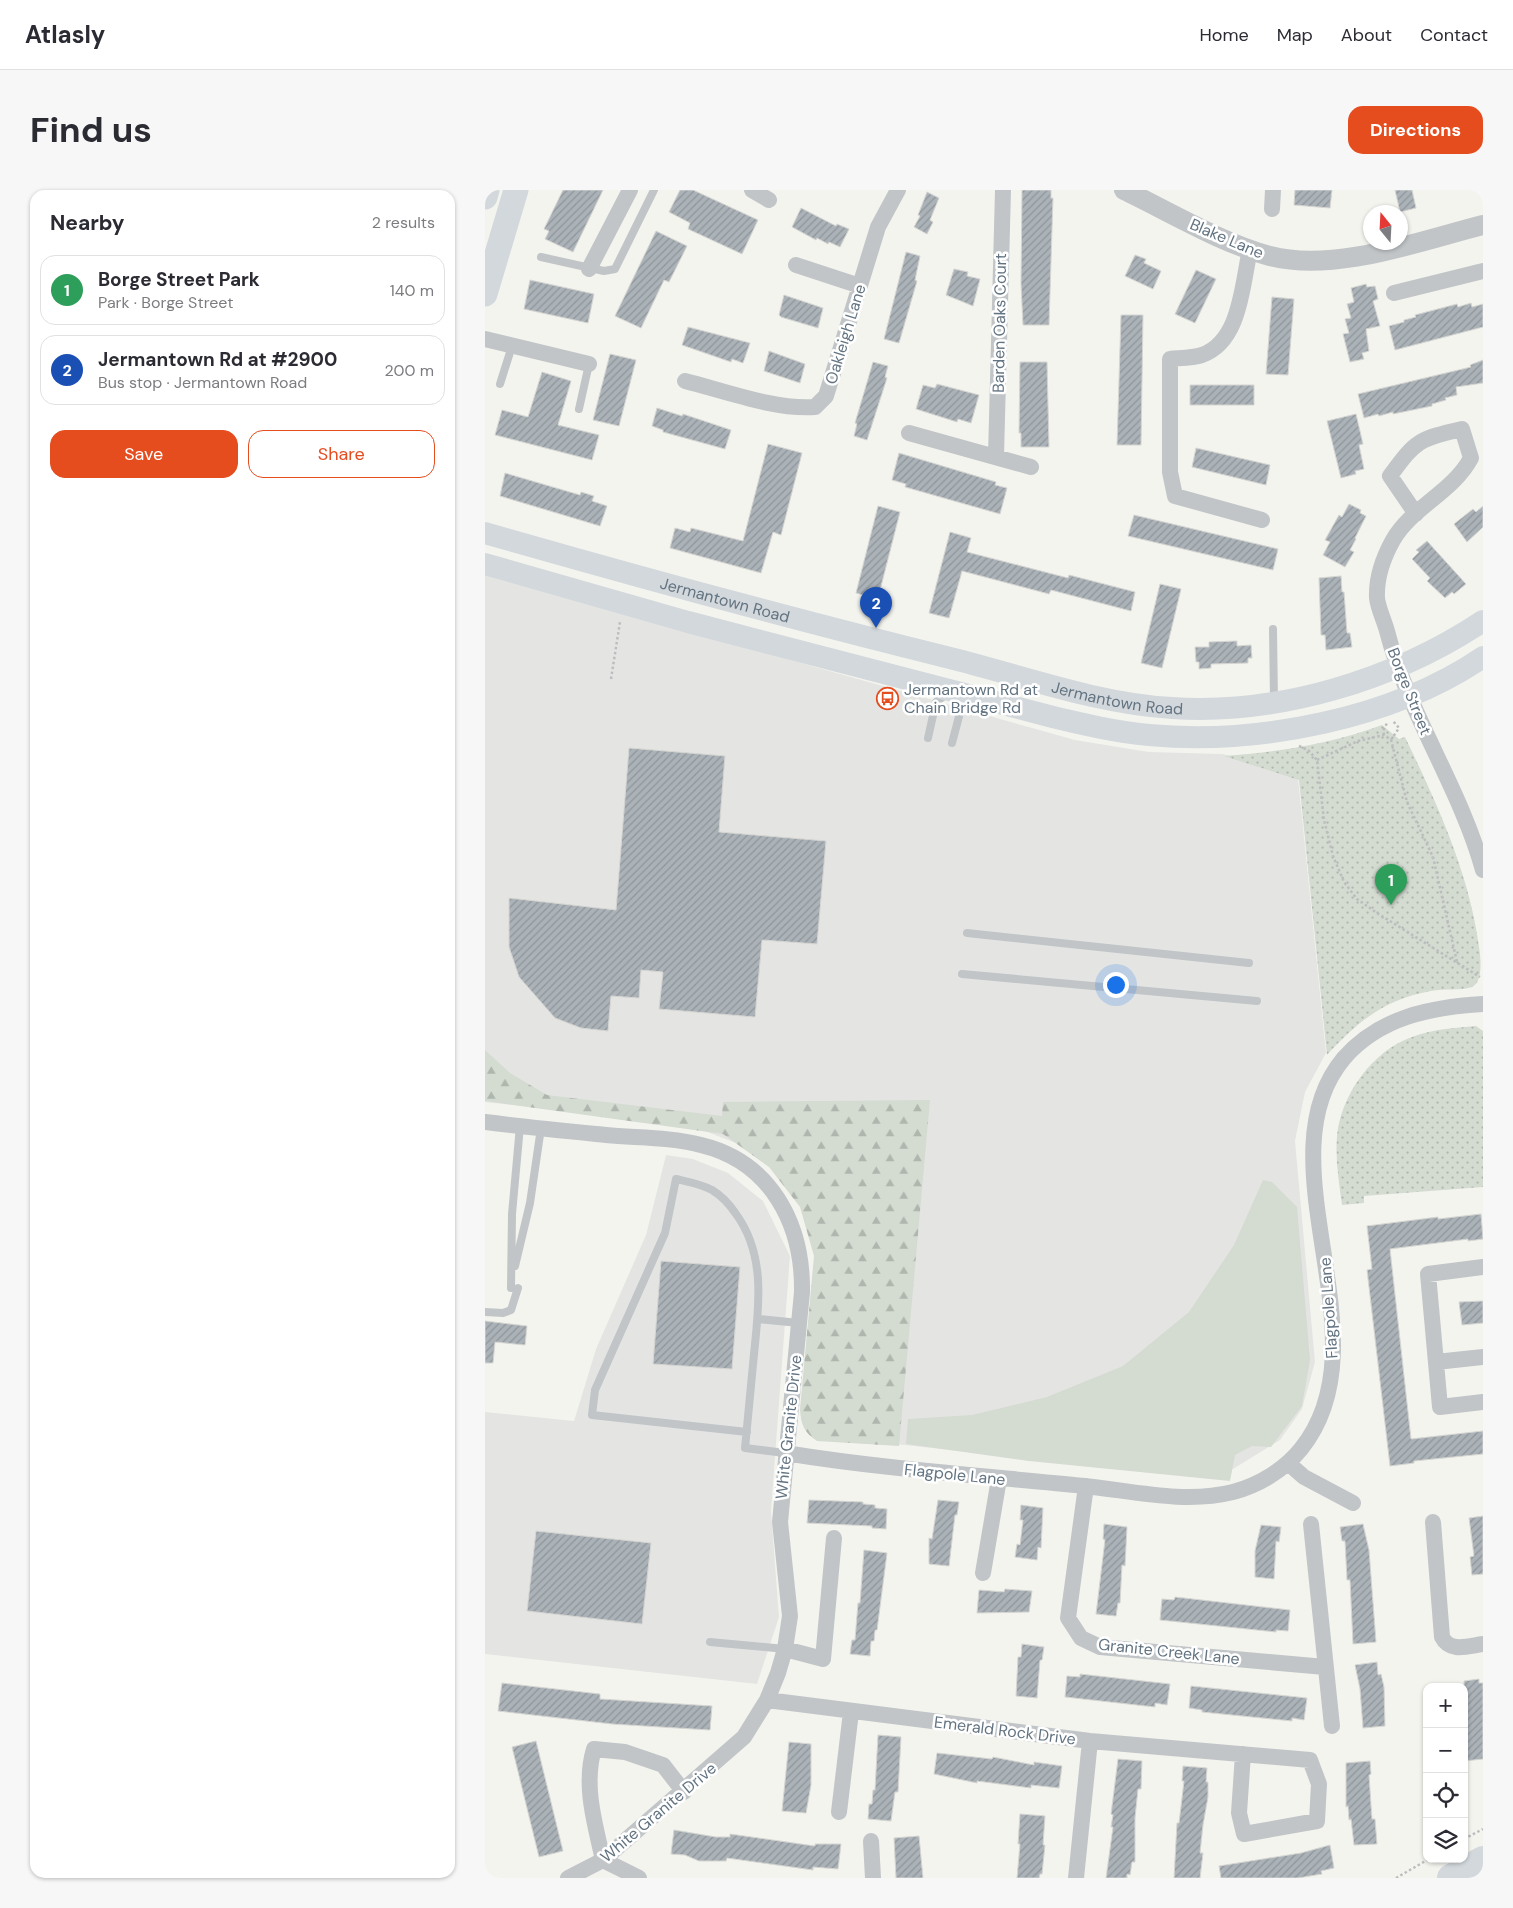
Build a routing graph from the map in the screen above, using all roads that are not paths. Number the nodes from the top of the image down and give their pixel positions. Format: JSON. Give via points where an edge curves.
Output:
{"nodes":[{"id":1,"x":487,"y":190,"type":"edge"},
{"id":2,"x":516,"y":190,"type":"edge"},
{"id":3,"x":630,"y":190,"type":"edge"},
{"id":4,"x":653,"y":190,"type":"edge"},
{"id":5,"x":752,"y":190,"type":"edge"},
{"id":6,"x":898,"y":190,"type":"edge"},
{"id":7,"x":1003,"y":190,"type":"edge"},
{"id":8,"x":1124,"y":190,"type":"edge"},
{"id":9,"x":1273,"y":190,"type":"edge"},
{"id":10,"x":485,"y":197,"type":"edge"},
{"id":11,"x":769,"y":200,"type":"dead end"},
{"id":12,"x":1272,"y":210,"type":"dead end"},
{"id":13,"x":1483,"y":225,"type":"edge"},
{"id":14,"x":1249,"y":250,"type":"junction"},
{"id":15,"x":541,"y":257,"type":"dead end"},
{"id":16,"x":796,"y":265,"type":"dead end"},
{"id":17,"x":589,"y":269,"type":"junction"},
{"id":18,"x":1483,"y":271,"type":"edge"},
{"id":19,"x":860,"y":286,"type":"junction"},
{"id":20,"x":1395,"y":292,"type":"dead end"},
{"id":21,"x":485,"y":294,"type":"edge"},
{"id":22,"x":485,"y":339,"type":"edge"},
{"id":23,"x":512,"y":346,"type":"junction"},
{"id":24,"x":589,"y":364,"type":"joint"},
{"id":25,"x":685,"y":381,"type":"dead end"},
{"id":26,"x":500,"y":384,"type":"dead end"},
{"id":27,"x":579,"y":409,"type":"dead end"},
{"id":28,"x":909,"y":433,"type":"dead end"},
{"id":29,"x":996,"y":456,"type":"junction"},
{"id":30,"x":1031,"y":467,"type":"dead end"},
{"id":31,"x":1415,"y":514,"type":"junction"},
{"id":32,"x":1261,"y":520,"type":"dead end"},
{"id":33,"x":485,"y":533,"type":"edge"},
{"id":34,"x":485,"y":564,"type":"edge"},
{"id":35,"x":1483,"y":621,"type":"edge"},
{"id":36,"x":1273,"y":629,"type":"dead end"},
{"id":37,"x":1483,"y":657,"type":"edge"},
{"id":38,"x":1397,"y":668,"type":"junction"},
{"id":39,"x":952,"y":690,"type":"junction"},
{"id":40,"x":1410,"y":696,"type":"junction"},
{"id":41,"x":1274,"y":702,"type":"junction"},
{"id":42,"x":928,"y":738,"type":"dead end"},
{"id":43,"x":952,"y":742,"type":"dead end"},
{"id":44,"x":1483,"y":870,"type":"edge"},
{"id":45,"x":967,"y":933,"type":"dead end"},
{"id":46,"x":1249,"y":963,"type":"dead end"},
{"id":47,"x":962,"y":974,"type":"dead end"},
{"id":48,"x":1257,"y":1001,"type":"dead end"},
{"id":49,"x":1483,"y":1004,"type":"edge"},
{"id":50,"x":485,"y":1122,"type":"edge"},
{"id":51,"x":520,"y":1126,"type":"junction"},
{"id":52,"x":541,"y":1128,"type":"junction"},
{"id":53,"x":1483,"y":1267,"type":"edge"},
{"id":54,"x":512,"y":1278,"type":"junction"},
{"id":55,"x":485,"y":1312,"type":"edge"},
{"id":56,"x":758,"y":1319,"type":"junction"},
{"id":57,"x":799,"y":1323,"type":"junction"},
{"id":58,"x":1483,"y":1357,"type":"edge"},
{"id":59,"x":1436,"y":1362,"type":"junction"},
{"id":60,"x":1483,"y":1402,"type":"edge"},
{"id":61,"x":747,"y":1432,"type":"junction"},
{"id":62,"x":785,"y":1453,"type":"junction"},
{"id":63,"x":1288,"y":1463,"type":"junction"},
{"id":64,"x":999,"y":1479,"type":"junction"},
{"id":65,"x":1086,"y":1486,"type":"junction"},
{"id":66,"x":1353,"y":1503,"type":"dead end"},
{"id":67,"x":1433,"y":1522,"type":"dead end"},
{"id":68,"x":1311,"y":1524,"type":"dead end"},
{"id":69,"x":834,"y":1538,"type":"dead end"},
{"id":70,"x":983,"y":1573,"type":"dead end"},
{"id":71,"x":710,"y":1642,"type":"dead end"},
{"id":72,"x":1483,"y":1644,"type":"edge"},
{"id":73,"x":785,"y":1649,"type":"junction"},
{"id":74,"x":1325,"y":1667,"type":"junction"},
{"id":75,"x":767,"y":1700,"type":"junction"},
{"id":76,"x":851,"y":1712,"type":"junction"},
{"id":77,"x":1332,"y":1726,"type":"dead end"},
{"id":78,"x":1090,"y":1741,"type":"junction"},
{"id":79,"x":1243,"y":1754,"type":"junction"},
{"id":80,"x":683,"y":1792,"type":"junction"},
{"id":81,"x":839,"y":1812,"type":"dead end"},
{"id":82,"x":871,"y":1841,"type":"dead end"},
{"id":83,"x":603,"y":1860,"type":"junction"},
{"id":84,"x":1483,"y":1860,"type":"edge"},
{"id":85,"x":568,"y":1878,"type":"edge"},
{"id":86,"x":639,"y":1878,"type":"edge"},
{"id":87,"x":873,"y":1878,"type":"edge"},
{"id":88,"x":1076,"y":1878,"type":"edge"},
{"id":89,"x":1451,"y":1878,"type":"edge"}],
"edges":[{"from":1,"to":10,"type":"main road"},
{"from":2,"to":21,"type":"main road"},
{"from":3,"to":17,"type":"street"},
{"from":4,"to":17,"type":"lane","via":[[615,269]]},
{"from":5,"to":11,"type":"street"},
{"from":6,"to":19,"type":"street","name":"Oakleigh Lane","via":[[878,227]]},
{"from":7,"to":29,"type":"street","name":"Barden Oaks Court"},
{"from":8,"to":14,"type":"street","name":"Blake Lane"},
{"from":9,"to":12,"type":"street"},
{"from":13,"to":14,"type":"street","name":"Blake Lane","via":[[1332,260],[1283,259]]},
{"from":14,"to":32,"type":"street","via":[[1233,324],[1220,344],[1201,355],[1170,359],[1170,472],[1175,496]]},
{"from":15,"to":17,"type":"lane"},
{"from":16,"to":19,"type":"street"},
{"from":18,"to":20,"type":"street"},
{"from":19,"to":25,"type":"street","name":"Oakleigh Lane","via":[[829,388],[815,407],[775,404]]},
{"from":22,"to":23,"type":"street"},
{"from":23,"to":24,"type":"street"},
{"from":23,"to":26,"type":"lane"},
{"from":24,"to":27,"type":"lane"},
{"from":28,"to":29,"type":"street"},
{"from":29,"to":30,"type":"street"},
{"from":31,"to":31,"type":"street","name":"Borge Street","via":[[1390,476],[1410,449],[1428,437],[1462,429],[1471,458],[1463,473]]},
{"from":31,"to":38,"type":"street","name":"Borge Street","via":[[1393,539],[1379,570],[1377,599]]},
{"from":33,"to":41,"type":"main road","name":"Jermantown Road","via":[[883,642],[1111,700],[1173,708]]},
{"from":34,"to":39,"type":"main road","name":"Jermantown Road","via":[[688,622]]},
{"from":35,"to":38,"type":"main road","name":"Jermantown Road"},
{"from":36,"to":41,"type":"lane"},
{"from":37,"to":40,"type":"main road","name":"Jermantown Road"},
{"from":38,"to":40,"type":"street","name":"Borge Street"},
{"from":38,"to":41,"type":"main road","name":"Jermantown Road","via":[[1331,690]]},
{"from":39,"to":40,"type":"main road","name":"Jermantown Road","via":[[1104,729],[1149,736],[1195,737],[1271,733],[1305,727]]},
{"from":39,"to":42,"type":"lane","via":[[936,702]]},
{"from":39,"to":43,"type":"lane","via":[[962,705]]},
{"from":40,"to":44,"type":"street","name":"Borge Street","via":[[1455,794]]},
{"from":45,"to":46,"type":"lane"},
{"from":47,"to":48,"type":"lane"},
{"from":49,"to":63,"type":"street","name":"Flagpole Lane","via":[[1446,1007],[1389,1023],[1353,1048],[1327,1085],[1316,1116],[1314,1150],[1332,1328],[1332,1377],[1318,1424]]},
{"from":50,"to":51,"type":"street","name":"White Granite Drive"},
{"from":51,"to":52,"type":"street","name":"White Granite Drive"},
{"from":51,"to":54,"type":"lane","via":[[511,1214]]},
{"from":52,"to":54,"type":"lane","via":[[531,1203]]},
{"from":52,"to":57,"type":"street","name":"White Granite Drive","via":[[685,1141],[723,1152],[747,1166],[775,1195],[795,1232],[802,1274]]},
{"from":53,"to":59,"type":"street","via":[[1428,1274]]},
{"from":54,"to":55,"type":"lane","via":[[511,1310]]},
{"from":56,"to":57,"type":"lane"},
{"from":56,"to":61,"type":"lane"},
{"from":56,"to":61,"type":"lane","via":[[756,1259],[741,1221],[729,1203],[714,1191],[676,1179],[665,1233],[595,1390],[592,1415]]},
{"from":57,"to":62,"type":"street","name":"White Granite Drive"},
{"from":58,"to":59,"type":"street"},
{"from":59,"to":60,"type":"street","via":[[1440,1407]]},
{"from":61,"to":62,"type":"lane","via":[[745,1448]]},
{"from":62,"to":64,"type":"street","name":"Flagpole Lane"},
{"from":62,"to":73,"type":"street","name":"White Granite Drive","via":[[780,1522],[789,1600]]},
{"from":63,"to":65,"type":"street","name":"Flagpole Lane","via":[[1258,1483],[1218,1495],[1180,1497]]},
{"from":63,"to":66,"type":"street","via":[[1304,1477]]},
{"from":64,"to":65,"type":"street","name":"Flagpole Lane"},
{"from":64,"to":70,"type":"street"},
{"from":65,"to":74,"type":"street","name":"Granite Creek Lane","via":[[1068,1618],[1081,1638],[1100,1647]]},
{"from":67,"to":72,"type":"street","via":[[1442,1637],[1445,1644],[1453,1648]]},
{"from":68,"to":74,"type":"street"},
{"from":69,"to":73,"type":"street","via":[[823,1659]]},
{"from":71,"to":73,"type":"lane"},
{"from":73,"to":75,"type":"street","name":"White Granite Drive"},
{"from":74,"to":77,"type":"street"},
{"from":75,"to":76,"type":"street","name":"Emerald Rock Drive"},
{"from":75,"to":80,"type":"street","name":"White Granite Drive","via":[[744,1737]]},
{"from":76,"to":78,"type":"street","name":"Emerald Rock Drive"},
{"from":76,"to":81,"type":"street"},
{"from":78,"to":79,"type":"street","name":"Emerald Rock Drive"},
{"from":78,"to":88,"type":"street"},
{"from":79,"to":79,"type":"street","name":"Emerald Rock Drive","via":[[1310,1760],[1319,1784],[1317,1821],[1244,1834],[1239,1813]]},
{"from":80,"to":83,"type":"street","name":"White Granite Drive"},
{"from":80,"to":83,"type":"street","via":[[663,1764],[625,1752],[594,1749],[590,1762],[591,1809]]},
{"from":82,"to":87,"type":"street"},
{"from":83,"to":85,"type":"street","name":"White Granite Drive"},
{"from":83,"to":86,"type":"street"},
{"from":84,"to":89,"type":"highway"}]}
